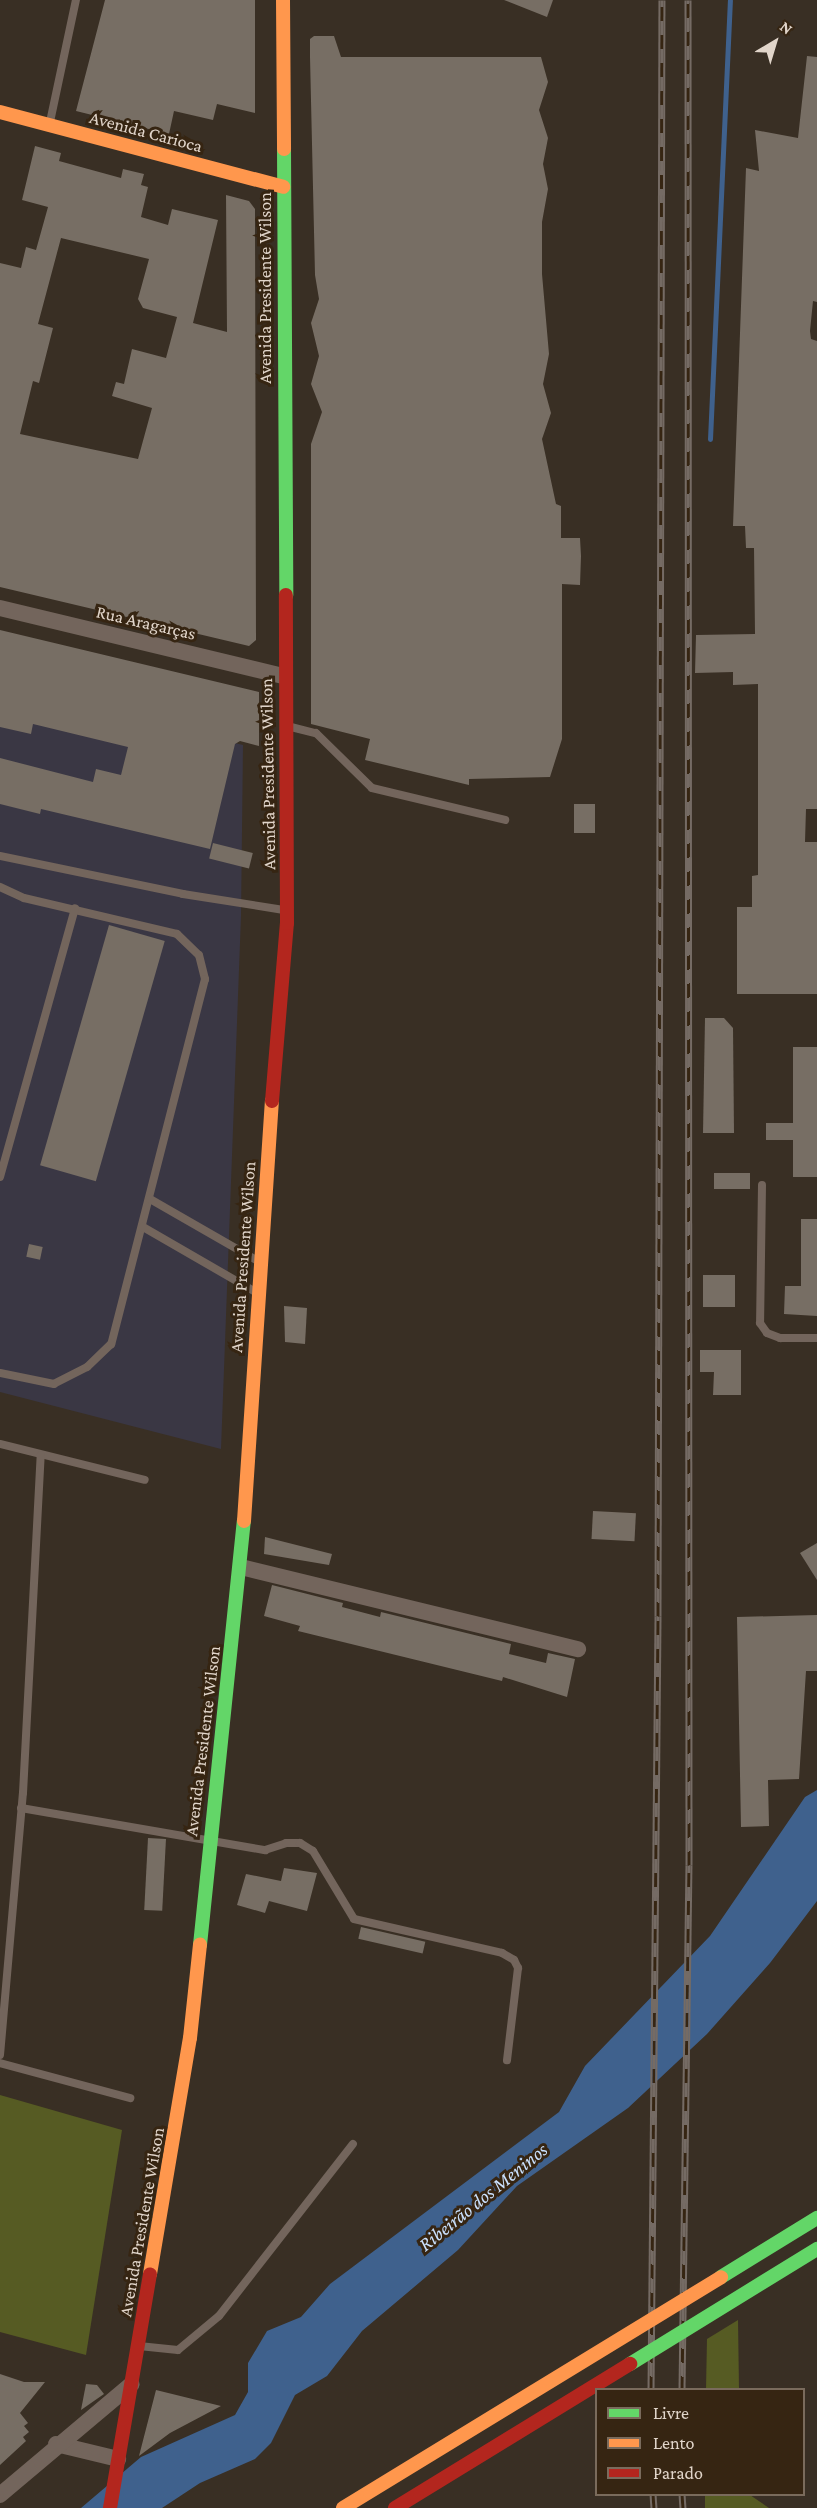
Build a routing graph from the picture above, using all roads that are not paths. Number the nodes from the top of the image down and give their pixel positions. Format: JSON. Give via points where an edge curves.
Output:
{"nodes":[{"id":1,"x":76,"y":0,"type":"edge"},
{"id":2,"x":283,"y":0,"type":"edge"},
{"id":3,"x":0,"y":112,"type":"edge"},
{"id":4,"x":49,"y":125,"type":"junction"},
{"id":5,"x":283,"y":187,"type":"junction"},
{"id":6,"x":0,"y":608,"type":"edge"},
{"id":7,"x":284,"y":676,"type":"junction"},
{"id":8,"x":284,"y":725,"type":"junction"},
{"id":9,"x":505,"y":820,"type":"dead end"},
{"id":10,"x":0,"y":856,"type":"edge"},
{"id":11,"x":0,"y":887,"type":"edge"},
{"id":12,"x":75,"y":908,"type":"junction"},
{"id":13,"x":287,"y":910,"type":"junction"},
{"id":14,"x":0,"y":1177,"type":"edge"},
{"id":15,"x":762,"y":1185,"type":"dead end"},
{"id":16,"x":150,"y":1199,"type":"junction"},
{"id":17,"x":143,"y":1227,"type":"junction"},
{"id":18,"x":261,"y":1263,"type":"junction"},
{"id":19,"x":259,"y":1293,"type":"junction"},
{"id":20,"x":817,"y":1338,"type":"edge"},
{"id":21,"x":0,"y":1373,"type":"edge"},
{"id":22,"x":0,"y":1444,"type":"edge"},
{"id":23,"x":41,"y":1455,"type":"junction"},
{"id":24,"x":145,"y":1480,"type":"dead end"},
{"id":25,"x":242,"y":1567,"type":"junction"},
{"id":26,"x":578,"y":1649,"type":"dead end"},
{"id":27,"x":21,"y":1808,"type":"junction"},
{"id":28,"x":209,"y":1838,"type":"junction"},
{"id":29,"x":0,"y":2055,"type":"edge"},
{"id":30,"x":507,"y":2060,"type":"dead end"},
{"id":31,"x":0,"y":2063,"type":"edge"},
{"id":32,"x":130,"y":2098,"type":"dead end"},
{"id":33,"x":353,"y":2144,"type":"dead end"},
{"id":34,"x":817,"y":2218,"type":"edge"},
{"id":35,"x":817,"y":2249,"type":"edge"},
{"id":36,"x":139,"y":2346,"type":"junction"},
{"id":37,"x":132,"y":2384,"type":"junction"},
{"id":38,"x":56,"y":2444,"type":"junction"},
{"id":39,"x":117,"y":2465,"type":"junction"},
{"id":40,"x":0,"y":2495,"type":"edge"},
{"id":41,"x":110,"y":2508,"type":"edge"},
{"id":42,"x":343,"y":2508,"type":"edge"},
{"id":43,"x":395,"y":2508,"type":"edge"}],
"edges":[{"from":1,"to":4,"type":"lane"},
{"from":2,"to":5,"type":"main road","name":"Avenida Presidente Wilson"},
{"from":3,"to":4,"type":"main road","name":"Avenida Carioca"},
{"from":4,"to":5,"type":"main road","name":"Avenida Carioca"},
{"from":5,"to":7,"type":"main road","name":"Avenida Presidente Wilson"},
{"from":6,"to":7,"type":"street","name":"Rua Aragarças"},
{"from":7,"to":8,"type":"main road","name":"Avenida Presidente Wilson"},
{"from":8,"to":9,"type":"lane","via":[[316,733],[372,788]]},
{"from":8,"to":13,"type":"main road","name":"Avenida Presidente Wilson"},
{"from":10,"to":13,"type":"lane","via":[[183,894]]},
{"from":11,"to":12,"type":"lane","via":[[24,898]]},
{"from":12,"to":14,"type":"lane"},
{"from":12,"to":16,"type":"lane","via":[[177,934],[199,955],[206,979]]},
{"from":13,"to":18,"type":"main road","name":"Avenida Presidente Wilson"},
{"from":15,"to":20,"type":"lane","via":[[760,1323],[767,1333],[780,1338]]},
{"from":16,"to":17,"type":"lane"},
{"from":16,"to":18,"type":"lane"},
{"from":17,"to":19,"type":"lane","via":[[214,1271]]},
{"from":17,"to":21,"type":"lane","via":[[111,1344],[87,1368],[54,1384]]},
{"from":18,"to":19,"type":"main road","name":"Avenida Presidente Wilson"},
{"from":19,"to":25,"type":"main road","name":"Avenida Presidente Wilson"},
{"from":22,"to":23,"type":"lane"},
{"from":23,"to":24,"type":"lane"},
{"from":23,"to":27,"type":"lane"},
{"from":25,"to":26,"type":"street"},
{"from":25,"to":28,"type":"main road","name":"Avenida Presidente Wilson"},
{"from":27,"to":28,"type":"lane"},
{"from":27,"to":29,"type":"lane"},
{"from":28,"to":30,"type":"lane","via":[[268,1851],[286,1843],[300,1843],[313,1851],[354,1919],[501,1953],[514,1960],[518,1968]]},
{"from":28,"to":36,"type":"main road","name":"Avenida Presidente Wilson","via":[[184,2084]]},
{"from":31,"to":32,"type":"lane"},
{"from":33,"to":36,"type":"lane","via":[[219,2316],[178,2350]]},
{"from":34,"to":42,"type":"main road","bridge":true},
{"from":35,"to":43,"type":"main road","bridge":true},
{"from":36,"to":37,"type":"main road","name":"Avenida Presidente Wilson"},
{"from":37,"to":38,"type":"street"},
{"from":37,"to":39,"type":"main road","name":"Avenida Presidente Wilson"},
{"from":38,"to":39,"type":"street"},
{"from":38,"to":40,"type":"street"},
{"from":39,"to":41,"type":"main road","name":"Avenida Presidente Wilson"}]}
